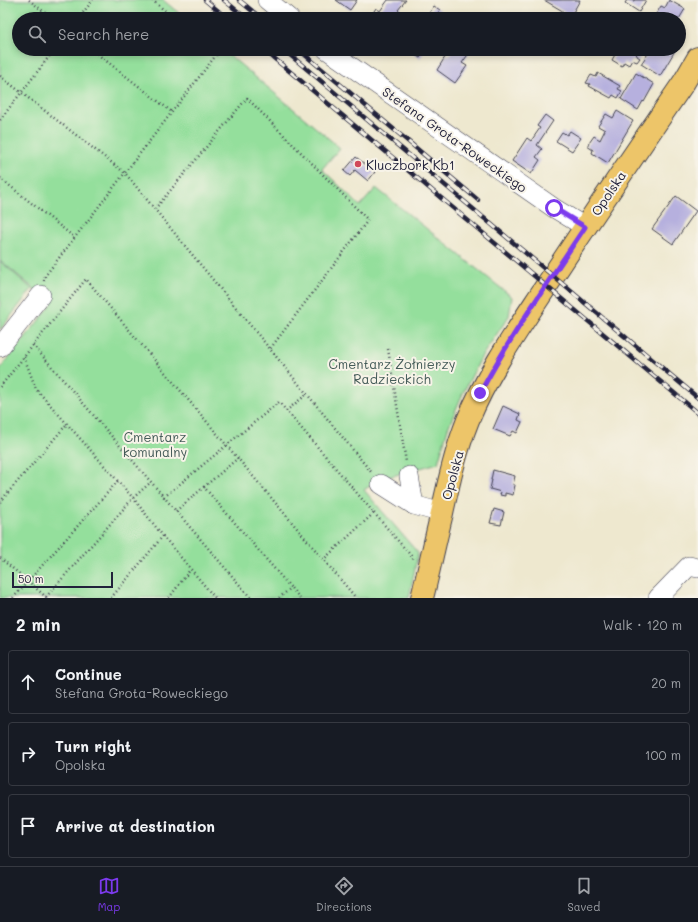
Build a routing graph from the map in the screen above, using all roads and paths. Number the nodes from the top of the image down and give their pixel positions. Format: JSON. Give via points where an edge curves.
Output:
{"nodes":[{"id":1,"x":29,"y":0,"type":"edge"},
{"id":2,"x":93,"y":0,"type":"edge"},
{"id":3,"x":152,"y":0,"type":"edge"},
{"id":4,"x":267,"y":0,"type":"edge"},
{"id":5,"x":44,"y":12,"type":"edge"},
{"id":6,"x":84,"y":12,"type":"edge"},
{"id":7,"x":166,"y":12,"type":"edge"},
{"id":8,"x":282,"y":12,"type":"edge"},
{"id":9,"x":49,"y":56,"type":"edge"},
{"id":10,"x":100,"y":56,"type":"edge"},
{"id":11,"x":215,"y":56,"type":"edge"},
{"id":12,"x":336,"y":56,"type":"edge"},
{"id":13,"x":698,"y":58,"type":"edge"},
{"id":14,"x":0,"y":76,"type":"edge"},
{"id":15,"x":21,"y":92,"type":"junction"},
{"id":16,"x":172,"y":112,"type":"junction"},
{"id":17,"x":0,"y":120,"type":"edge"},
{"id":18,"x":125,"y":172,"type":"junction"},
{"id":19,"x":0,"y":178,"type":"edge"},
{"id":20,"x":155,"y":209,"type":"junction"},
{"id":21,"x":585,"y":227,"type":"junction"},
{"id":22,"x":75,"y":238,"type":"junction"},
{"id":23,"x":41,"y":295,"type":"joint"},
{"id":24,"x":33,"y":344,"type":"junction"},
{"id":25,"x":0,"y":347,"type":"edge"},
{"id":26,"x":388,"y":348,"type":"dead end"},
{"id":27,"x":270,"y":349,"type":"junction"},
{"id":28,"x":24,"y":357,"type":"junction"},
{"id":29,"x":0,"y":387,"type":"edge"},
{"id":30,"x":307,"y":394,"type":"junction"},
{"id":31,"x":286,"y":411,"type":"junction"},
{"id":32,"x":67,"y":424,"type":"junction"},
{"id":33,"x":227,"y":445,"type":"junction"},
{"id":34,"x":238,"y":458,"type":"junction"},
{"id":35,"x":409,"y":476,"type":"joint"},
{"id":36,"x":118,"y":481,"type":"junction"},
{"id":37,"x":151,"y":482,"type":"junction"},
{"id":38,"x":381,"y":484,"type":"joint"},
{"id":39,"x":204,"y":487,"type":"junction"},
{"id":40,"x":164,"y":497,"type":"junction"},
{"id":41,"x":134,"y":498,"type":"junction"},
{"id":42,"x":0,"y":502,"type":"edge"},
{"id":43,"x":414,"y":505,"type":"junction"},
{"id":44,"x":176,"y":511,"type":"junction"},
{"id":45,"x":374,"y":513,"type":"junction"},
{"id":46,"x":442,"y":513,"type":"junction"},
{"id":47,"x":163,"y":536,"type":"junction"},
{"id":48,"x":0,"y":558,"type":"edge"},
{"id":49,"x":324,"y":559,"type":"junction"},
{"id":50,"x":412,"y":565,"type":"dead end"},
{"id":51,"x":698,"y":568,"type":"edge"},
{"id":52,"x":190,"y":570,"type":"junction"},
{"id":53,"x":28,"y":581,"type":"junction"},
{"id":54,"x":291,"y":588,"type":"junction"},
{"id":55,"x":47,"y":597,"type":"edge"},
{"id":56,"x":14,"y":598,"type":"edge"},
{"id":57,"x":111,"y":598,"type":"edge"},
{"id":58,"x":169,"y":598,"type":"edge"},
{"id":59,"x":215,"y":598,"type":"edge"},
{"id":60,"x":251,"y":598,"type":"edge"},
{"id":61,"x":279,"y":598,"type":"edge"},
{"id":62,"x":300,"y":598,"type":"edge"},
{"id":63,"x":356,"y":598,"type":"edge"},
{"id":64,"x":422,"y":598,"type":"edge"},
{"id":65,"x":658,"y":598,"type":"edge"}],
"edges":[{"from":1,"to":5,"type":"path"},
{"from":2,"to":6,"type":"path"},
{"from":3,"to":7,"type":"path"},
{"from":4,"to":8,"type":"street"},
{"from":9,"to":15,"type":"path"},
{"from":10,"to":16,"type":"path"},
{"from":11,"to":16,"type":"path"},
{"from":12,"to":21,"type":"street","name":"Stefana Grota-Roweckiego"},
{"from":13,"to":21,"type":"main road","name":"Opolska"},
{"from":14,"to":15,"type":"path"},
{"from":15,"to":17,"type":"path"},
{"from":15,"to":18,"type":"path"},
{"from":16,"to":18,"type":"path"},
{"from":18,"to":20,"type":"path"},
{"from":18,"to":22,"type":"path"},
{"from":19,"to":22,"type":"path"},
{"from":20,"to":27,"type":"path"},
{"from":20,"to":27,"type":"path","via":[[247,98],[368,220]]},
{"from":21,"to":46,"type":"main road","name":"Opolska","via":[[480,393],[459,447]]},
{"from":22,"to":23,"type":"path","via":[[45,276]]},
{"from":23,"to":25,"type":"street"},
{"from":24,"to":28,"type":"path"},
{"from":24,"to":33,"type":"path","via":[[86,279]]},
{"from":24,"to":37,"type":"path"},
{"from":26,"to":35,"type":"path"},
{"from":27,"to":30,"type":"path"},
{"from":28,"to":29,"type":"path"},
{"from":28,"to":32,"type":"path","via":[[36,389]]},
{"from":30,"to":31,"type":"path"},
{"from":30,"to":38,"type":"path"},
{"from":31,"to":33,"type":"path","via":[[279,402]]},
{"from":31,"to":45,"type":"path"},
{"from":32,"to":36,"type":"path"},
{"from":32,"to":42,"type":"path"},
{"from":33,"to":34,"type":"path"},
{"from":33,"to":40,"type":"path"},
{"from":34,"to":39,"type":"path"},
{"from":34,"to":49,"type":"path"},
{"from":35,"to":43,"type":"street"},
{"from":36,"to":41,"type":"path"},
{"from":36,"to":53,"type":"path"},
{"from":37,"to":40,"type":"path"},
{"from":37,"to":41,"type":"path"},
{"from":38,"to":43,"type":"street"},
{"from":39,"to":44,"type":"path"},
{"from":39,"to":54,"type":"path"},
{"from":40,"to":44,"type":"path"},
{"from":41,"to":47,"type":"path"},
{"from":41,"to":55,"type":"path"},
{"from":43,"to":46,"type":"street"},
{"from":44,"to":60,"type":"path"},
{"from":45,"to":49,"type":"path"},
{"from":45,"to":50,"type":"path","via":[[413,558]]},
{"from":46,"to":64,"type":"main road","name":"Opolska"},
{"from":47,"to":52,"type":"path"},
{"from":47,"to":57,"type":"path"},
{"from":48,"to":53,"type":"path"},
{"from":49,"to":63,"type":"path"},
{"from":51,"to":65,"type":"street","via":[[689,566]]},
{"from":52,"to":58,"type":"path"},
{"from":52,"to":59,"type":"path"},
{"from":53,"to":55,"type":"path"},
{"from":53,"to":56,"type":"path"},
{"from":54,"to":61,"type":"path"},
{"from":54,"to":62,"type":"path"}]}
